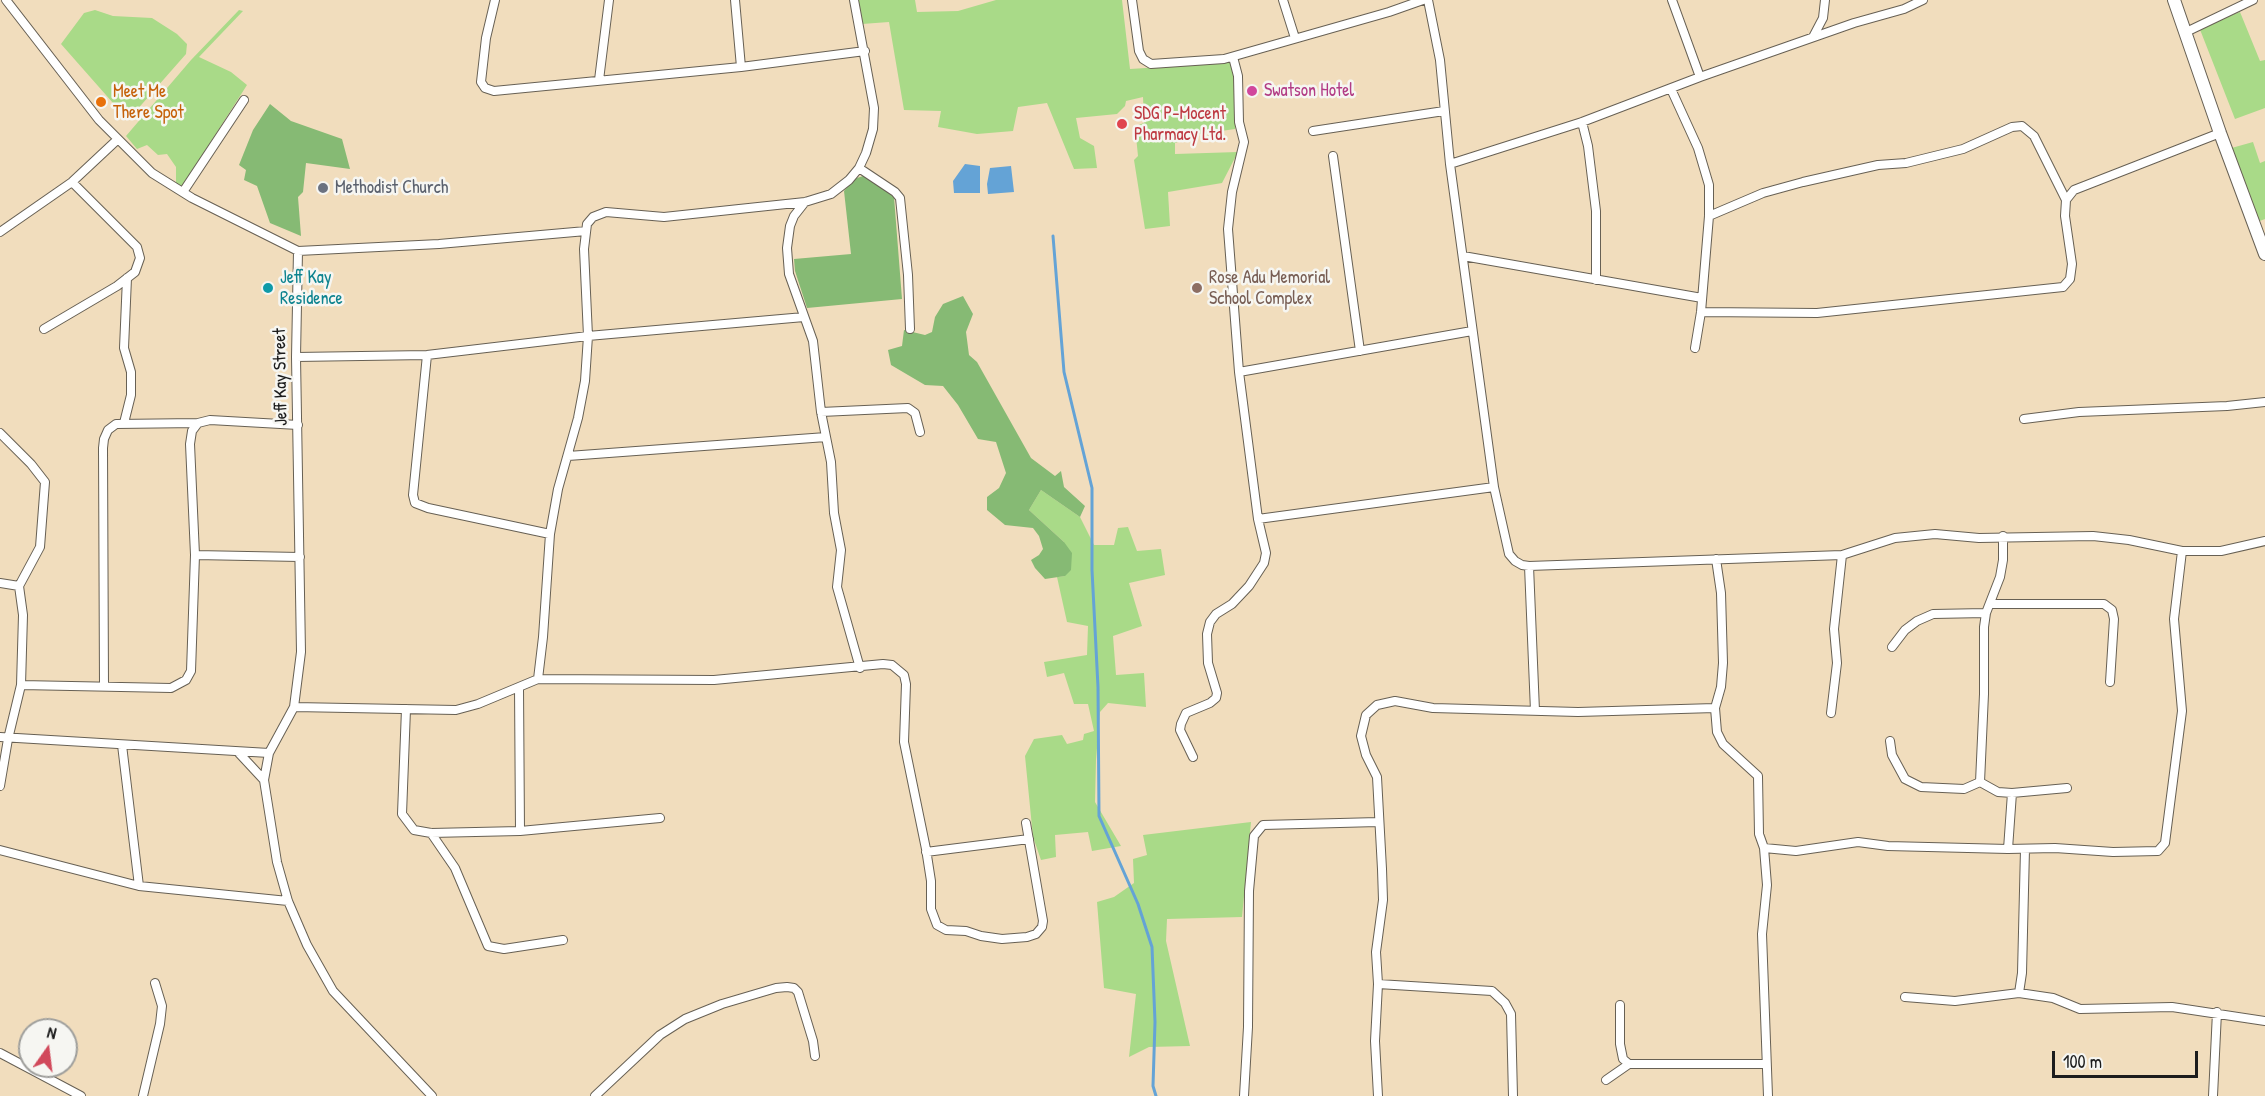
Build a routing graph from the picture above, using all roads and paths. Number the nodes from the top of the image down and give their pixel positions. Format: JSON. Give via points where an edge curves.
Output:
{"nodes":[{"id":1,"x":6,"y":0,"type":"edge"},
{"id":2,"x":495,"y":0,"type":"edge"},
{"id":3,"x":609,"y":0,"type":"edge"},
{"id":4,"x":735,"y":0,"type":"edge"},
{"id":5,"x":854,"y":0,"type":"edge"},
{"id":6,"x":1132,"y":0,"type":"edge"},
{"id":7,"x":1283,"y":0,"type":"edge"},
{"id":8,"x":1423,"y":0,"type":"edge"},
{"id":9,"x":1428,"y":0,"type":"edge"},
{"id":10,"x":1672,"y":0,"type":"edge"},
{"id":11,"x":1825,"y":0,"type":"edge"},
{"id":12,"x":1923,"y":0,"type":"edge"},
{"id":13,"x":2174,"y":0,"type":"edge"},
{"id":14,"x":2253,"y":0,"type":"edge"},
{"id":15,"x":2184,"y":33,"type":"junction"},
{"id":16,"x":1813,"y":37,"type":"junction"},
{"id":17,"x":1295,"y":38,"type":"junction"},
{"id":18,"x":865,"y":51,"type":"junction"},
{"id":19,"x":1233,"y":57,"type":"junction"},
{"id":20,"x":741,"y":67,"type":"junction"},
{"id":21,"x":1700,"y":77,"type":"junction"},
{"id":22,"x":599,"y":80,"type":"junction"},
{"id":23,"x":1671,"y":89,"type":"junction"},
{"id":24,"x":244,"y":99,"type":"dead end"},
{"id":25,"x":1444,"y":111,"type":"junction"},
{"id":26,"x":1582,"y":122,"type":"junction"},
{"id":27,"x":1312,"y":130,"type":"dead end"},
{"id":28,"x":2220,"y":133,"type":"junction"},
{"id":29,"x":118,"y":139,"type":"junction"},
{"id":30,"x":1333,"y":156,"type":"dead end"},
{"id":31,"x":1450,"y":164,"type":"junction"},
{"id":32,"x":859,"y":168,"type":"junction"},
{"id":33,"x":72,"y":182,"type":"junction"},
{"id":34,"x":183,"y":192,"type":"junction"},
{"id":35,"x":2066,"y":200,"type":"junction"},
{"id":36,"x":805,"y":202,"type":"junction"},
{"id":37,"x":1709,"y":216,"type":"junction"},
{"id":38,"x":586,"y":231,"type":"junction"},
{"id":39,"x":0,"y":232,"type":"edge"},
{"id":40,"x":298,"y":251,"type":"junction"},
{"id":41,"x":2265,"y":254,"type":"edge"},
{"id":42,"x":1463,"y":256,"type":"junction"},
{"id":43,"x":127,"y":278,"type":"junction"},
{"id":44,"x":1596,"y":280,"type":"junction"},
{"id":45,"x":1702,"y":298,"type":"junction"},
{"id":46,"x":1701,"y":312,"type":"junction"},
{"id":47,"x":804,"y":317,"type":"junction"},
{"id":48,"x":44,"y":329,"type":"dead end"},
{"id":49,"x":910,"y":329,"type":"dead end"},
{"id":50,"x":1472,"y":331,"type":"junction"},
{"id":51,"x":588,"y":336,"type":"junction"},
{"id":52,"x":1695,"y":348,"type":"dead end"},
{"id":53,"x":1360,"y":351,"type":"junction"},
{"id":54,"x":427,"y":356,"type":"junction"},
{"id":55,"x":296,"y":357,"type":"junction"},
{"id":56,"x":1239,"y":372,"type":"junction"},
{"id":57,"x":2265,"y":402,"type":"edge"},
{"id":58,"x":821,"y":412,"type":"junction"},
{"id":59,"x":2024,"y":419,"type":"dead end"},
{"id":60,"x":124,"y":423,"type":"junction"},
{"id":61,"x":198,"y":423,"type":"junction"},
{"id":62,"x":298,"y":425,"type":"junction"},
{"id":63,"x":920,"y":432,"type":"dead end"},
{"id":64,"x":0,"y":434,"type":"edge"},
{"id":65,"x":826,"y":437,"type":"junction"},
{"id":66,"x":568,"y":456,"type":"junction"},
{"id":67,"x":1494,"y":487,"type":"junction"},
{"id":68,"x":1258,"y":519,"type":"junction"},
{"id":69,"x":550,"y":534,"type":"junction"},
{"id":70,"x":2003,"y":536,"type":"junction"},
{"id":71,"x":2265,"y":541,"type":"edge"},
{"id":72,"x":2181,"y":551,"type":"junction"},
{"id":73,"x":195,"y":555,"type":"junction"},
{"id":74,"x":1842,"y":555,"type":"junction"},
{"id":75,"x":300,"y":557,"type":"junction"},
{"id":76,"x":1716,"y":559,"type":"junction"},
{"id":77,"x":1528,"y":566,"type":"junction"},
{"id":78,"x":0,"y":583,"type":"edge"},
{"id":79,"x":20,"y":586,"type":"junction"},
{"id":80,"x":1991,"y":604,"type":"junction"},
{"id":81,"x":1986,"y":613,"type":"junction"},
{"id":82,"x":1892,"y":647,"type":"dead end"},
{"id":83,"x":860,"y":668,"type":"junction"},
{"id":84,"x":538,"y":679,"type":"junction"},
{"id":85,"x":2110,"y":682,"type":"dead end"},
{"id":86,"x":21,"y":685,"type":"junction"},
{"id":87,"x":104,"y":686,"type":"junction"},
{"id":88,"x":519,"y":687,"type":"junction"},
{"id":89,"x":294,"y":707,"type":"junction"},
{"id":90,"x":1715,"y":708,"type":"junction"},
{"id":91,"x":406,"y":709,"type":"junction"},
{"id":92,"x":1535,"y":711,"type":"junction"},
{"id":93,"x":1831,"y":713,"type":"dead end"},
{"id":94,"x":4,"y":738,"type":"edge"},
{"id":95,"x":1890,"y":741,"type":"dead end"},
{"id":96,"x":122,"y":745,"type":"junction"},
{"id":97,"x":238,"y":752,"type":"junction"},
{"id":98,"x":269,"y":753,"type":"junction"},
{"id":99,"x":1193,"y":757,"type":"dead end"},
{"id":100,"x":264,"y":780,"type":"junction"},
{"id":101,"x":1980,"y":782,"type":"junction"},
{"id":102,"x":0,"y":786,"type":"edge"},
{"id":103,"x":2067,"y":788,"type":"dead end"},
{"id":104,"x":2012,"y":794,"type":"junction"},
{"id":105,"x":660,"y":818,"type":"dead end"},
{"id":106,"x":1378,"y":822,"type":"junction"},
{"id":107,"x":1026,"y":823,"type":"dead end"},
{"id":108,"x":520,"y":831,"type":"junction"},
{"id":109,"x":431,"y":833,"type":"junction"},
{"id":110,"x":1029,"y":839,"type":"junction"},
{"id":111,"x":1764,"y":848,"type":"junction"},
{"id":112,"x":2008,"y":849,"type":"junction"},
{"id":113,"x":2025,"y":849,"type":"junction"},
{"id":114,"x":0,"y":850,"type":"edge"},
{"id":115,"x":926,"y":852,"type":"junction"},
{"id":116,"x":139,"y":886,"type":"junction"},
{"id":117,"x":288,"y":901,"type":"junction"},
{"id":118,"x":562,"y":940,"type":"dead end"},
{"id":119,"x":155,"y":983,"type":"dead end"},
{"id":120,"x":1378,"y":984,"type":"junction"},
{"id":121,"x":2019,"y":993,"type":"junction"},
{"id":122,"x":1905,"y":997,"type":"dead end"},
{"id":123,"x":1620,"y":1005,"type":"dead end"},
{"id":124,"x":2217,"y":1012,"type":"junction"},
{"id":125,"x":2265,"y":1021,"type":"edge"},
{"id":126,"x":0,"y":1053,"type":"edge"},
{"id":127,"x":815,"y":1056,"type":"dead end"},
{"id":128,"x":1629,"y":1064,"type":"junction"},
{"id":129,"x":1765,"y":1064,"type":"junction"},
{"id":130,"x":1606,"y":1080,"type":"dead end"},
{"id":131,"x":81,"y":1096,"type":"edge"},
{"id":132,"x":143,"y":1096,"type":"edge"},
{"id":133,"x":432,"y":1096,"type":"edge"},
{"id":134,"x":595,"y":1096,"type":"edge"},
{"id":135,"x":1247,"y":1096,"type":"edge"},
{"id":136,"x":1378,"y":1096,"type":"edge"},
{"id":137,"x":1513,"y":1096,"type":"edge"},
{"id":138,"x":1768,"y":1096,"type":"edge"},
{"id":139,"x":2213,"y":1096,"type":"edge"}],
"edges":[{"from":1,"to":29,"type":"street"},
{"from":2,"to":22,"type":"street","via":[[482,66],[481,82],[485,88],[505,91]]},
{"from":3,"to":22,"type":"street"},
{"from":4,"to":20,"type":"street"},
{"from":5,"to":18,"type":"street"},
{"from":6,"to":19,"type":"street","via":[[1139,51],[1151,64]]},
{"from":7,"to":17,"type":"street"},
{"from":8,"to":17,"type":"street"},
{"from":9,"to":25,"type":"street","via":[[1440,60]]},
{"from":10,"to":21,"type":"street"},
{"from":11,"to":16,"type":"street","via":[[1823,18]]},
{"from":12,"to":16,"type":"street"},
{"from":13,"to":15,"type":"street"},
{"from":14,"to":15,"type":"street"},
{"from":15,"to":28,"type":"street"},
{"from":16,"to":21,"type":"street"},
{"from":17,"to":19,"type":"street"},
{"from":18,"to":20,"type":"street"},
{"from":18,"to":32,"type":"street","via":[[874,108],[873,129]]},
{"from":19,"to":56,"type":"street","via":[[1244,142],[1227,229]]},
{"from":20,"to":22,"type":"street"},
{"from":21,"to":23,"type":"street"},
{"from":23,"to":26,"type":"street"},
{"from":23,"to":37,"type":"street","via":[[1698,148],[1709,185]]},
{"from":24,"to":34,"type":"street"},
{"from":25,"to":27,"type":"street"},
{"from":25,"to":31,"type":"street"},
{"from":26,"to":31,"type":"street"},
{"from":26,"to":44,"type":"street","via":[[1596,211]]},
{"from":28,"to":35,"type":"street","via":[[2074,190]]},
{"from":28,"to":41,"type":"street"},
{"from":29,"to":33,"type":"street"},
{"from":29,"to":34,"type":"street","via":[[152,173]]},
{"from":30,"to":53,"type":"street"},
{"from":31,"to":42,"type":"street"},
{"from":32,"to":36,"type":"street","via":[[831,194]]},
{"from":32,"to":49,"type":"street","via":[[900,198]]},
{"from":33,"to":39,"type":"street"},
{"from":33,"to":43,"type":"street","via":[[137,247],[140,258],[135,272]]},
{"from":34,"to":40,"type":"street"},
{"from":35,"to":37,"type":"street","via":[[2034,136],[2022,126],[1963,149],[1763,193]]},
{"from":35,"to":46,"type":"street","via":[[2072,264],[2070,279],[2063,287],[1817,313]]},
{"from":36,"to":38,"type":"street","via":[[664,217],[606,212],[593,217]]},
{"from":36,"to":47,"type":"street","via":[[790,226],[787,248],[789,274]]},
{"from":37,"to":45,"type":"street"},
{"from":38,"to":40,"type":"street"},
{"from":38,"to":51,"type":"street"},
{"from":40,"to":55,"type":"street","name":"Jeff Kay Street"},
{"from":42,"to":44,"type":"street"},
{"from":42,"to":50,"type":"street"},
{"from":43,"to":48,"type":"street"},
{"from":43,"to":60,"type":"street","via":[[124,348],[130,395]]},
{"from":44,"to":45,"type":"street"},
{"from":45,"to":46,"type":"street"},
{"from":46,"to":52,"type":"street"},
{"from":47,"to":51,"type":"street"},
{"from":47,"to":58,"type":"street","via":[[813,341]]},
{"from":50,"to":53,"type":"street"},
{"from":50,"to":67,"type":"street"},
{"from":51,"to":54,"type":"street"},
{"from":51,"to":66,"type":"street","via":[[582,400]]},
{"from":53,"to":56,"type":"street"},
{"from":54,"to":55,"type":"street"},
{"from":54,"to":69,"type":"street","via":[[415,503]]},
{"from":55,"to":62,"type":"street","name":"Jeff Kay Street"},
{"from":56,"to":68,"type":"street"},
{"from":57,"to":59,"type":"street","via":[[2079,412]]},
{"from":58,"to":63,"type":"street","via":[[908,408],[915,413]]},
{"from":58,"to":65,"type":"street"},
{"from":60,"to":61,"type":"street"},
{"from":60,"to":87,"type":"street","via":[[108,430],[103,448]]},
{"from":61,"to":62,"type":"street","via":[[210,420]]},
{"from":61,"to":73,"type":"street","via":[[190,444]]},
{"from":62,"to":75,"type":"street","name":"Jeff Kay Street"},
{"from":64,"to":79,"type":"street","via":[[45,482],[40,547]]},
{"from":65,"to":66,"type":"street"},
{"from":65,"to":83,"type":"street","via":[[841,550],[837,587]]},
{"from":66,"to":69,"type":"street"},
{"from":67,"to":68,"type":"street"},
{"from":67,"to":77,"type":"street","via":[[1509,554],[1522,566]]},
{"from":68,"to":99,"type":"street","via":[[1266,553],[1264,562],[1238,598],[1216,614],[1207,634],[1208,663],[1216,698],[1186,713],[1181,724]]},
{"from":69,"to":84,"type":"street"},
{"from":70,"to":72,"type":"street","via":[[2093,536]]},
{"from":70,"to":74,"type":"street","via":[[1935,534],[1895,538]]},
{"from":70,"to":80,"type":"street","via":[[2000,578]]},
{"from":71,"to":72,"type":"street","via":[[2221,550]]},
{"from":72,"to":113,"type":"street","via":[[2175,619],[2182,711],[2165,843],[2158,851],[2145,852]]},
{"from":73,"to":75,"type":"street"},
{"from":73,"to":87,"type":"street","via":[[191,671],[186,681],[171,688]]},
{"from":74,"to":76,"type":"street"},
{"from":74,"to":93,"type":"street"},
{"from":75,"to":89,"type":"street","name":"Jeff Kay Street","via":[[301,652]]},
{"from":76,"to":77,"type":"street"},
{"from":76,"to":90,"type":"street","via":[[1723,663]]},
{"from":77,"to":92,"type":"street"},
{"from":78,"to":79,"type":"street"},
{"from":79,"to":86,"type":"street"},
{"from":80,"to":81,"type":"street"},
{"from":80,"to":85,"type":"street","via":[[2104,604],[2112,610],[2114,620]]},
{"from":81,"to":82,"type":"street","via":[[1933,614],[1905,630]]},
{"from":81,"to":101,"type":"street"},
{"from":83,"to":84,"type":"street","via":[[714,680]]},
{"from":83,"to":115,"type":"street","via":[[892,665],[904,675],[904,742]]},
{"from":84,"to":88,"type":"street"},
{"from":86,"to":87,"type":"street"},
{"from":86,"to":94,"type":"street"},
{"from":88,"to":91,"type":"street","via":[[456,710]]},
{"from":88,"to":108,"type":"street"},
{"from":89,"to":91,"type":"street"},
{"from":89,"to":98,"type":"street","name":"Jeff Kay Street"},
{"from":90,"to":92,"type":"street"},
{"from":90,"to":111,"type":"street","via":[[1717,732],[1723,744],[1758,776],[1759,834]]},
{"from":91,"to":109,"type":"street","via":[[402,814],[414,830]]},
{"from":92,"to":106,"type":"street","via":[[1433,708],[1395,701],[1377,705],[1366,715],[1361,736],[1377,777]]},
{"from":94,"to":96,"type":"street"},
{"from":94,"to":102,"type":"street"},
{"from":95,"to":101,"type":"street","via":[[1892,755],[1905,779],[1921,786],[1964,789]]},
{"from":96,"to":97,"type":"street"},
{"from":96,"to":116,"type":"street"},
{"from":97,"to":98,"type":"street"},
{"from":97,"to":100,"type":"street"},
{"from":98,"to":100,"type":"street","name":"Jeff Kay Street"},
{"from":100,"to":117,"type":"street"},
{"from":101,"to":104,"type":"street","via":[[1998,792]]},
{"from":103,"to":104,"type":"street"},
{"from":104,"to":112,"type":"street"},
{"from":105,"to":108,"type":"street"},
{"from":106,"to":120,"type":"street","via":[[1383,900],[1376,952]]},
{"from":106,"to":135,"type":"street","via":[[1263,825],[1254,836],[1249,891]]},
{"from":107,"to":110,"type":"street"},
{"from":108,"to":109,"type":"street"},
{"from":109,"to":118,"type":"street","via":[[455,868],[488,946],[504,948]]},
{"from":110,"to":115,"type":"street"},
{"from":110,"to":115,"type":"street","via":[[1043,921],[1036,934],[1027,937],[1002,939],[937,925],[931,909]]},
{"from":111,"to":112,"type":"street","via":[[1796,851],[1858,842]]},
{"from":111,"to":129,"type":"street"},
{"from":112,"to":113,"type":"street"},
{"from":113,"to":121,"type":"street"},
{"from":114,"to":116,"type":"street"},
{"from":116,"to":117,"type":"street"},
{"from":117,"to":133,"type":"street","via":[[333,991]]},
{"from":119,"to":132,"type":"street","via":[[162,1006]]},
{"from":120,"to":136,"type":"street"},
{"from":120,"to":137,"type":"street","via":[[1491,991],[1511,1014]]},
{"from":121,"to":122,"type":"street","via":[[1955,1001]]},
{"from":121,"to":124,"type":"street","via":[[2053,998],[2080,1009],[2172,1007]]},
{"from":123,"to":128,"type":"street","via":[[1620,1044],[1623,1059]]},
{"from":124,"to":125,"type":"street"},
{"from":124,"to":139,"type":"street"},
{"from":126,"to":131,"type":"street"},
{"from":127,"to":134,"type":"street","via":[[798,992],[776,988],[685,1019],[660,1035]]},
{"from":128,"to":129,"type":"street"},
{"from":128,"to":130,"type":"street"},
{"from":129,"to":138,"type":"street"}]}
